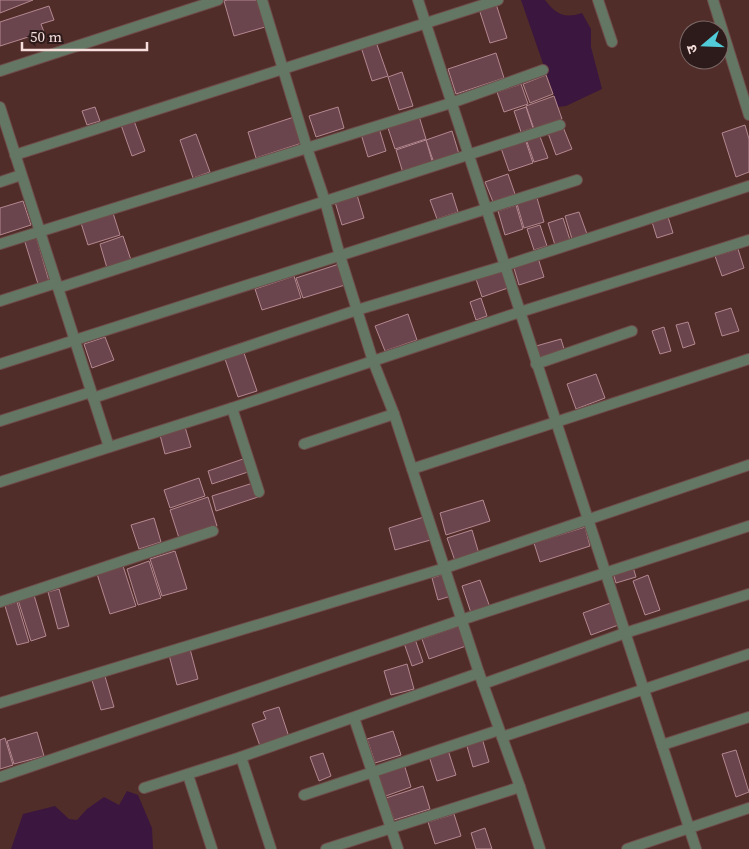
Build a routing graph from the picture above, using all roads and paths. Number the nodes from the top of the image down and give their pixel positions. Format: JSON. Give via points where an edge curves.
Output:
{"nodes":[{"id":1,"x":218,"y":0,"type":"edge"},
{"id":2,"x":262,"y":0,"type":"edge"},
{"id":3,"x":418,"y":0,"type":"edge"},
{"id":4,"x":498,"y":0,"type":"edge"},
{"id":5,"x":598,"y":0,"type":"edge"},
{"id":6,"x":713,"y":0,"type":"edge"},
{"id":7,"x":425,"y":24,"type":"junction"},
{"id":8,"x":612,"y":42,"type":"dead end"},
{"id":9,"x":282,"y":70,"type":"junction"},
{"id":10,"x":543,"y":70,"type":"dead end"},
{"id":11,"x":0,"y":71,"type":"edge"},
{"id":12,"x":451,"y":103,"type":"junction"},
{"id":13,"x":0,"y":107,"type":"edge"},
{"id":14,"x":749,"y":113,"type":"edge"},
{"id":15,"x":560,"y":125,"type":"dead end"},
{"id":16,"x":4,"y":132,"type":"edge"},
{"id":17,"x":307,"y":148,"type":"junction"},
{"id":18,"x":15,"y":155,"type":"junction"},
{"id":19,"x":469,"y":156,"type":"junction"},
{"id":20,"x":21,"y":175,"type":"junction"},
{"id":21,"x":577,"y":180,"type":"dead end"},
{"id":22,"x":0,"y":182,"type":"edge"},
{"id":23,"x":749,"y":186,"type":"edge"},
{"id":24,"x":326,"y":201,"type":"junction"},
{"id":25,"x":486,"y":210,"type":"junction"},
{"id":26,"x":40,"y":232,"type":"junction"},
{"id":27,"x":749,"y":240,"type":"edge"},
{"id":28,"x":0,"y":244,"type":"edge"},
{"id":29,"x":340,"y":256,"type":"junction"},
{"id":30,"x":504,"y":266,"type":"junction"},
{"id":31,"x":57,"y":285,"type":"junction"},
{"id":32,"x":0,"y":301,"type":"edge"},
{"id":33,"x":357,"y":310,"type":"junction"},
{"id":34,"x":520,"y":312,"type":"junction"},
{"id":35,"x":632,"y":331,"type":"dead end"},
{"id":36,"x":75,"y":340,"type":"junction"},
{"id":37,"x":749,"y":359,"type":"edge"},
{"id":38,"x":373,"y":361,"type":"junction"},
{"id":39,"x":0,"y":364,"type":"edge"},
{"id":40,"x":536,"y":364,"type":"junction"},
{"id":41,"x":92,"y":395,"type":"junction"},
{"id":42,"x":232,"y":408,"type":"junction"},
{"id":43,"x":394,"y":414,"type":"junction"},
{"id":44,"x":0,"y":421,"type":"edge"},
{"id":45,"x":556,"y":423,"type":"junction"},
{"id":46,"x":304,"y":444,"type":"dead end"},
{"id":47,"x":109,"y":447,"type":"junction"},
{"id":48,"x":749,"y":466,"type":"edge"},
{"id":49,"x":412,"y":469,"type":"junction"},
{"id":50,"x":0,"y":482,"type":"edge"},
{"id":51,"x":259,"y":492,"type":"dead end"},
{"id":52,"x":588,"y":520,"type":"junction"},
{"id":53,"x":749,"y":526,"type":"edge"},
{"id":54,"x":214,"y":532,"type":"dead end"},
{"id":55,"x":445,"y":568,"type":"junction"},
{"id":56,"x":605,"y":572,"type":"junction"},
{"id":57,"x":749,"y":594,"type":"edge"},
{"id":58,"x":0,"y":602,"type":"edge"},
{"id":59,"x":461,"y":620,"type":"junction"},
{"id":60,"x":625,"y":633,"type":"junction"},
{"id":61,"x":749,"y":654,"type":"edge"},
{"id":62,"x":479,"y":673,"type":"junction"},
{"id":63,"x":483,"y":684,"type":"junction"},
{"id":64,"x":643,"y":690,"type":"junction"},
{"id":65,"x":0,"y":703,"type":"edge"},
{"id":66,"x":749,"y":717,"type":"edge"},
{"id":67,"x":354,"y":718,"type":"junction"},
{"id":68,"x":500,"y":734,"type":"junction"},
{"id":69,"x":662,"y":746,"type":"junction"},
{"id":70,"x":241,"y":758,"type":"junction"},
{"id":71,"x":372,"y":772,"type":"junction"},
{"id":72,"x":188,"y":776,"type":"junction"},
{"id":73,"x":0,"y":777,"type":"edge"},
{"id":74,"x":520,"y":787,"type":"junction"},
{"id":75,"x":144,"y":788,"type":"dead end"},
{"id":76,"x":304,"y":795,"type":"dead end"},
{"id":77,"x":749,"y":808,"type":"edge"},
{"id":78,"x":390,"y":827,"type":"junction"},
{"id":79,"x":689,"y":828,"type":"junction"},
{"id":80,"x":537,"y":848,"type":"edge"},
{"id":81,"x":212,"y":849,"type":"edge"},
{"id":82,"x":271,"y":849,"type":"edge"},
{"id":83,"x":326,"y":849,"type":"edge"},
{"id":84,"x":398,"y":849,"type":"edge"},
{"id":85,"x":627,"y":849,"type":"edge"},
{"id":86,"x":696,"y":849,"type":"edge"}],
"edges":[{"from":1,"to":11,"type":"street"},
{"from":2,"to":9,"type":"street"},
{"from":3,"to":7,"type":"street"},
{"from":4,"to":7,"type":"street"},
{"from":5,"to":8,"type":"street"},
{"from":6,"to":14,"type":"street"},
{"from":7,"to":9,"type":"street"},
{"from":7,"to":12,"type":"street"},
{"from":9,"to":17,"type":"street"},
{"from":9,"to":18,"type":"street"},
{"from":10,"to":12,"type":"street"},
{"from":12,"to":17,"type":"street"},
{"from":12,"to":19,"type":"street"},
{"from":13,"to":16,"type":"street"},
{"from":15,"to":19,"type":"street"},
{"from":16,"to":18,"type":"street"},
{"from":17,"to":24,"type":"street"},
{"from":17,"to":26,"type":"street"},
{"from":18,"to":20,"type":"street"},
{"from":19,"to":24,"type":"street"},
{"from":19,"to":25,"type":"street"},
{"from":20,"to":22,"type":"street"},
{"from":20,"to":26,"type":"street"},
{"from":21,"to":25,"type":"street"},
{"from":23,"to":30,"type":"street"},
{"from":24,"to":29,"type":"street"},
{"from":24,"to":31,"type":"street"},
{"from":25,"to":29,"type":"street"},
{"from":25,"to":30,"type":"street"},
{"from":26,"to":28,"type":"street"},
{"from":26,"to":31,"type":"street"},
{"from":27,"to":34,"type":"street"},
{"from":29,"to":33,"type":"street"},
{"from":29,"to":36,"type":"street"},
{"from":30,"to":33,"type":"street"},
{"from":30,"to":34,"type":"street"},
{"from":31,"to":32,"type":"street"},
{"from":31,"to":36,"type":"street"},
{"from":33,"to":38,"type":"street"},
{"from":33,"to":41,"type":"street"},
{"from":34,"to":38,"type":"street"},
{"from":34,"to":40,"type":"street"},
{"from":35,"to":40,"type":"street"},
{"from":36,"to":39,"type":"street"},
{"from":36,"to":41,"type":"street"},
{"from":37,"to":45,"type":"street"},
{"from":38,"to":42,"type":"street"},
{"from":38,"to":43,"type":"street"},
{"from":40,"to":45,"type":"street"},
{"from":41,"to":44,"type":"street"},
{"from":41,"to":47,"type":"street"},
{"from":42,"to":47,"type":"street"},
{"from":42,"to":51,"type":"street"},
{"from":43,"to":46,"type":"street"},
{"from":43,"to":49,"type":"street"},
{"from":45,"to":49,"type":"street"},
{"from":45,"to":52,"type":"street"},
{"from":47,"to":50,"type":"street"},
{"from":48,"to":52,"type":"street"},
{"from":49,"to":55,"type":"street"},
{"from":52,"to":55,"type":"street"},
{"from":52,"to":56,"type":"street"},
{"from":53,"to":56,"type":"street"},
{"from":54,"to":58,"type":"street"},
{"from":55,"to":59,"type":"street"},
{"from":55,"to":65,"type":"street"},
{"from":56,"to":59,"type":"street"},
{"from":56,"to":60,"type":"street"},
{"from":57,"to":60,"type":"street"},
{"from":59,"to":62,"type":"street"},
{"from":59,"to":73,"type":"street"},
{"from":60,"to":63,"type":"street"},
{"from":60,"to":64,"type":"street"},
{"from":61,"to":64,"type":"street"},
{"from":62,"to":63,"type":"street"},
{"from":62,"to":67,"type":"street"},
{"from":63,"to":68,"type":"street"},
{"from":64,"to":68,"type":"street"},
{"from":64,"to":69,"type":"street"},
{"from":66,"to":69,"type":"street"},
{"from":67,"to":70,"type":"street"},
{"from":67,"to":71,"type":"street"},
{"from":68,"to":71,"type":"street"},
{"from":68,"to":74,"type":"street"},
{"from":69,"to":79,"type":"street"},
{"from":70,"to":72,"type":"street"},
{"from":70,"to":82,"type":"street"},
{"from":71,"to":76,"type":"street"},
{"from":71,"to":78,"type":"street"},
{"from":72,"to":75,"type":"street"},
{"from":72,"to":81,"type":"street"},
{"from":74,"to":78,"type":"street"},
{"from":74,"to":80,"type":"street"},
{"from":77,"to":79,"type":"street"},
{"from":78,"to":83,"type":"street"},
{"from":78,"to":84,"type":"street"},
{"from":79,"to":85,"type":"street"},
{"from":79,"to":86,"type":"street"}]}
